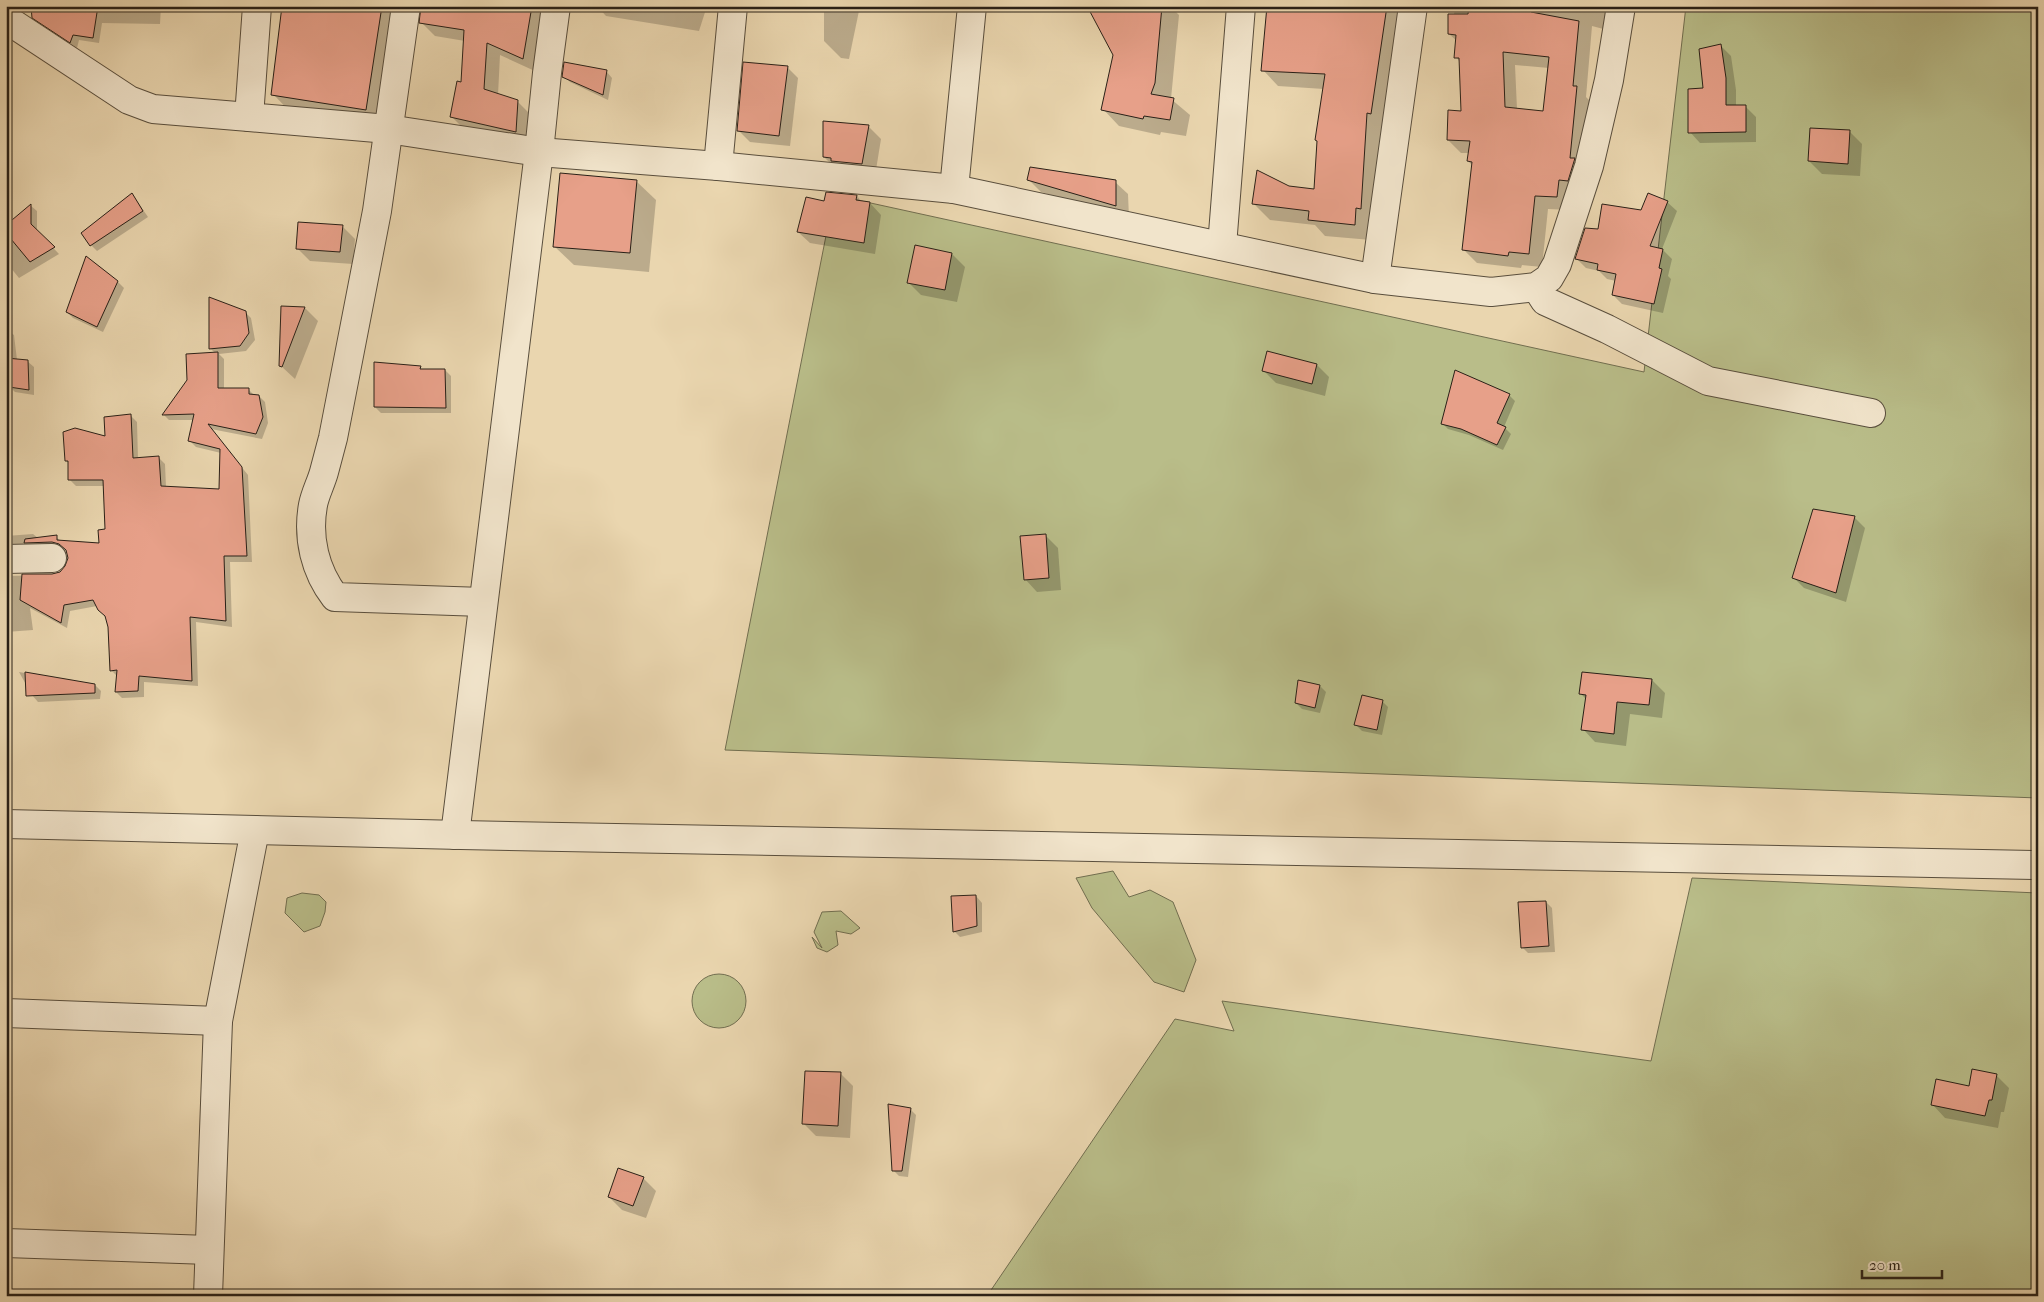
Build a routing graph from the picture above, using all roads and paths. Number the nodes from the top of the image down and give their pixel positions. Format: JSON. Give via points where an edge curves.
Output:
{"nodes":[{"id":1,"x":257,"y":6,"type":"edge"},
{"id":2,"x":406,"y":6,"type":"edge"},
{"id":3,"x":556,"y":6,"type":"edge"},
{"id":4,"x":733,"y":6,"type":"edge"},
{"id":5,"x":972,"y":6,"type":"edge"},
{"id":6,"x":1241,"y":6,"type":"edge"},
{"id":7,"x":1413,"y":6,"type":"edge"},
{"id":8,"x":1621,"y":6,"type":"edge"},
{"id":9,"x":6,"y":19,"type":"edge"},
{"id":10,"x":249,"y":117,"type":"junction"},
{"id":11,"x":388,"y":129,"type":"junction"},
{"id":12,"x":539,"y":152,"type":"junction"},
{"id":13,"x":718,"y":166,"type":"junction"},
{"id":14,"x":954,"y":188,"type":"junction"},
{"id":15,"x":1222,"y":246,"type":"junction"},
{"id":16,"x":1375,"y":278,"type":"junction"},
{"id":17,"x":1536,"y":287,"type":"junction"},
{"id":18,"x":1871,"y":413,"type":"dead end"},
{"id":19,"x":52,"y":558,"type":"dead end"},
{"id":20,"x":6,"y":559,"type":"edge"},
{"id":21,"x":483,"y":602,"type":"junction"},
{"id":22,"x":6,"y":824,"type":"edge"},
{"id":23,"x":255,"y":830,"type":"junction"},
{"id":24,"x":455,"y":835,"type":"junction"},
{"id":25,"x":2038,"y":865,"type":"edge"},
{"id":26,"x":6,"y":1012,"type":"edge"},
{"id":27,"x":218,"y":1021,"type":"junction"},
{"id":28,"x":6,"y":1243,"type":"edge"},
{"id":29,"x":209,"y":1250,"type":"junction"},
{"id":30,"x":208,"y":1296,"type":"edge"}],
"edges":[{"from":1,"to":10,"type":"street"},
{"from":2,"to":11,"type":"street"},
{"from":3,"to":12,"type":"street"},
{"from":4,"to":13,"type":"street"},
{"from":5,"to":14,"type":"street"},
{"from":6,"to":15,"type":"street"},
{"from":7,"to":16,"type":"street"},
{"from":8,"to":17,"type":"street","via":[[1590,166],[1557,264],[1549,278]]},
{"from":9,"to":10,"type":"street","via":[[129,100],[153,109]]},
{"from":10,"to":11,"type":"street"},
{"from":11,"to":12,"type":"street"},
{"from":11,"to":21,"type":"street","via":[[378,211],[333,438],[313,504],[310,530],[314,557],[325,584],[335,597]]},
{"from":12,"to":13,"type":"street"},
{"from":12,"to":21,"type":"street"},
{"from":13,"to":14,"type":"street"},
{"from":14,"to":15,"type":"street"},
{"from":15,"to":16,"type":"street"},
{"from":16,"to":17,"type":"street","via":[[1491,292]]},
{"from":17,"to":18,"type":"street","via":[[1545,301],[1608,329],[1708,381]]},
{"from":19,"to":20,"type":"street"},
{"from":21,"to":24,"type":"street"},
{"from":22,"to":23,"type":"street"},
{"from":23,"to":24,"type":"street"},
{"from":23,"to":27,"type":"street"},
{"from":24,"to":25,"type":"street"},
{"from":26,"to":27,"type":"street"},
{"from":27,"to":29,"type":"street"},
{"from":28,"to":29,"type":"street"},
{"from":29,"to":30,"type":"street"}]}
